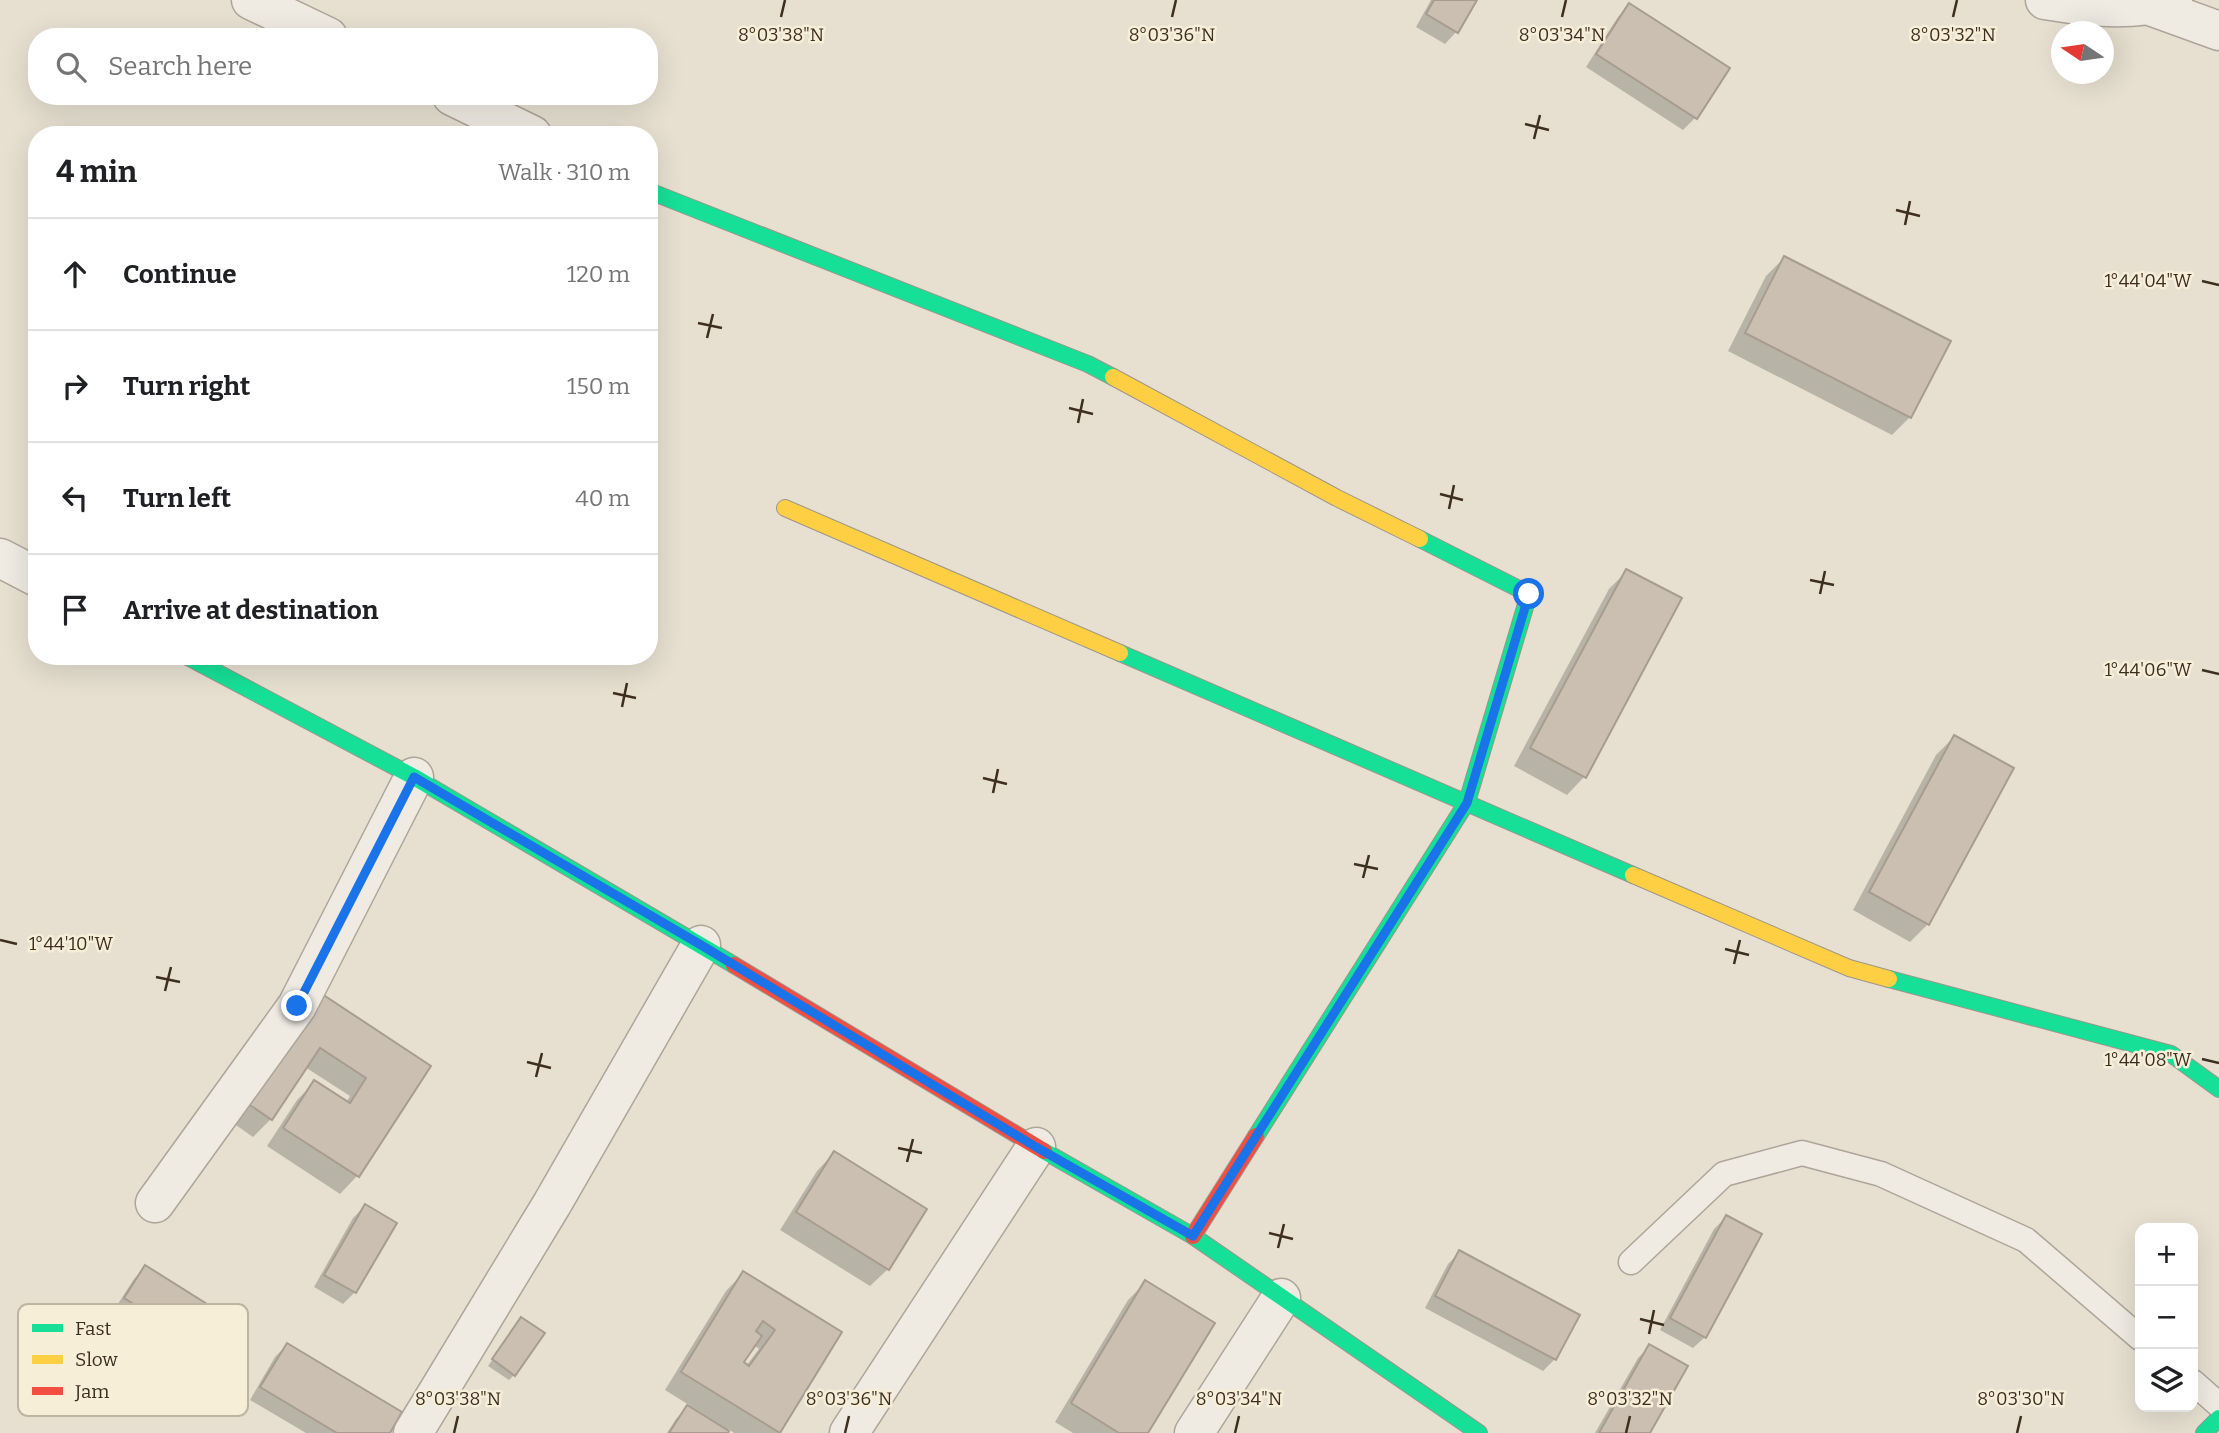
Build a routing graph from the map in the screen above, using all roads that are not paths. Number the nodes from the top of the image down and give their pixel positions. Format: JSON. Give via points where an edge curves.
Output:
{"nodes":[{"id":1,"x":251,"y":0,"type":"edge"},
{"id":2,"x":2045,"y":0,"type":"edge"},
{"id":3,"x":2161,"y":3,"type":"edge"},
{"id":4,"x":309,"y":28,"type":"edge"},
{"id":5,"x":2219,"y":31,"type":"edge"},
{"id":6,"x":470,"y":105,"type":"edge"},
{"id":7,"x":514,"y":126,"type":"edge"},
{"id":8,"x":658,"y":195,"type":"edge"},
{"id":9,"x":785,"y":508,"type":"dead end"},
{"id":10,"x":0,"y":558,"type":"edge"},
{"id":11,"x":28,"y":572,"type":"edge"},
{"id":12,"x":203,"y":665,"type":"edge"},
{"id":13,"x":414,"y":777,"type":"junction"},
{"id":14,"x":1467,"y":803,"type":"junction"},
{"id":15,"x":701,"y":945,"type":"junction"},
{"id":16,"x":2219,"y":1089,"type":"edge"},
{"id":17,"x":1036,"y":1147,"type":"junction"},
{"id":18,"x":155,"y":1203,"type":"dead end"},
{"id":19,"x":1193,"y":1236,"type":"junction"},
{"id":20,"x":1631,"y":1262,"type":"dead end"},
{"id":21,"x":1281,"y":1298,"type":"junction"},
{"id":22,"x":2135,"y":1334,"type":"edge"},
{"id":23,"x":2198,"y":1386,"type":"edge"},
{"id":24,"x":2219,"y":1405,"type":"edge"},
{"id":25,"x":2219,"y":1418,"type":"edge"},
{"id":26,"x":413,"y":1433,"type":"edge"},
{"id":27,"x":849,"y":1433,"type":"edge"},
{"id":28,"x":1194,"y":1433,"type":"edge"},
{"id":29,"x":1479,"y":1433,"type":"edge"},
{"id":30,"x":2204,"y":1433,"type":"edge"}],
"edges":[{"from":1,"to":4,"type":"street"},
{"from":2,"to":3,"type":"street","via":[[2092,8]]},
{"from":3,"to":5,"type":"street"},
{"from":6,"to":7,"type":"street"},
{"from":8,"to":14,"type":"street","via":[[1088,364],[1337,498],[1529,594]]},
{"from":9,"to":14,"type":"street"},
{"from":10,"to":11,"type":"street"},
{"from":12,"to":13,"type":"street"},
{"from":13,"to":15,"type":"street"},
{"from":13,"to":18,"type":"street","via":[[297,1006]]},
{"from":14,"to":16,"type":"street","via":[[1849,968],[2171,1054]]},
{"from":14,"to":19,"type":"street"},
{"from":15,"to":17,"type":"street"},
{"from":15,"to":26,"type":"street"},
{"from":17,"to":19,"type":"street"},
{"from":17,"to":27,"type":"street"},
{"from":19,"to":21,"type":"street"},
{"from":20,"to":22,"type":"lane","via":[[1724,1174],[1802,1153],[1881,1174],[2026,1240]]},
{"from":21,"to":28,"type":"street"},
{"from":21,"to":29,"type":"street"},
{"from":23,"to":24,"type":"lane"},
{"from":25,"to":30,"type":"street"}]}
